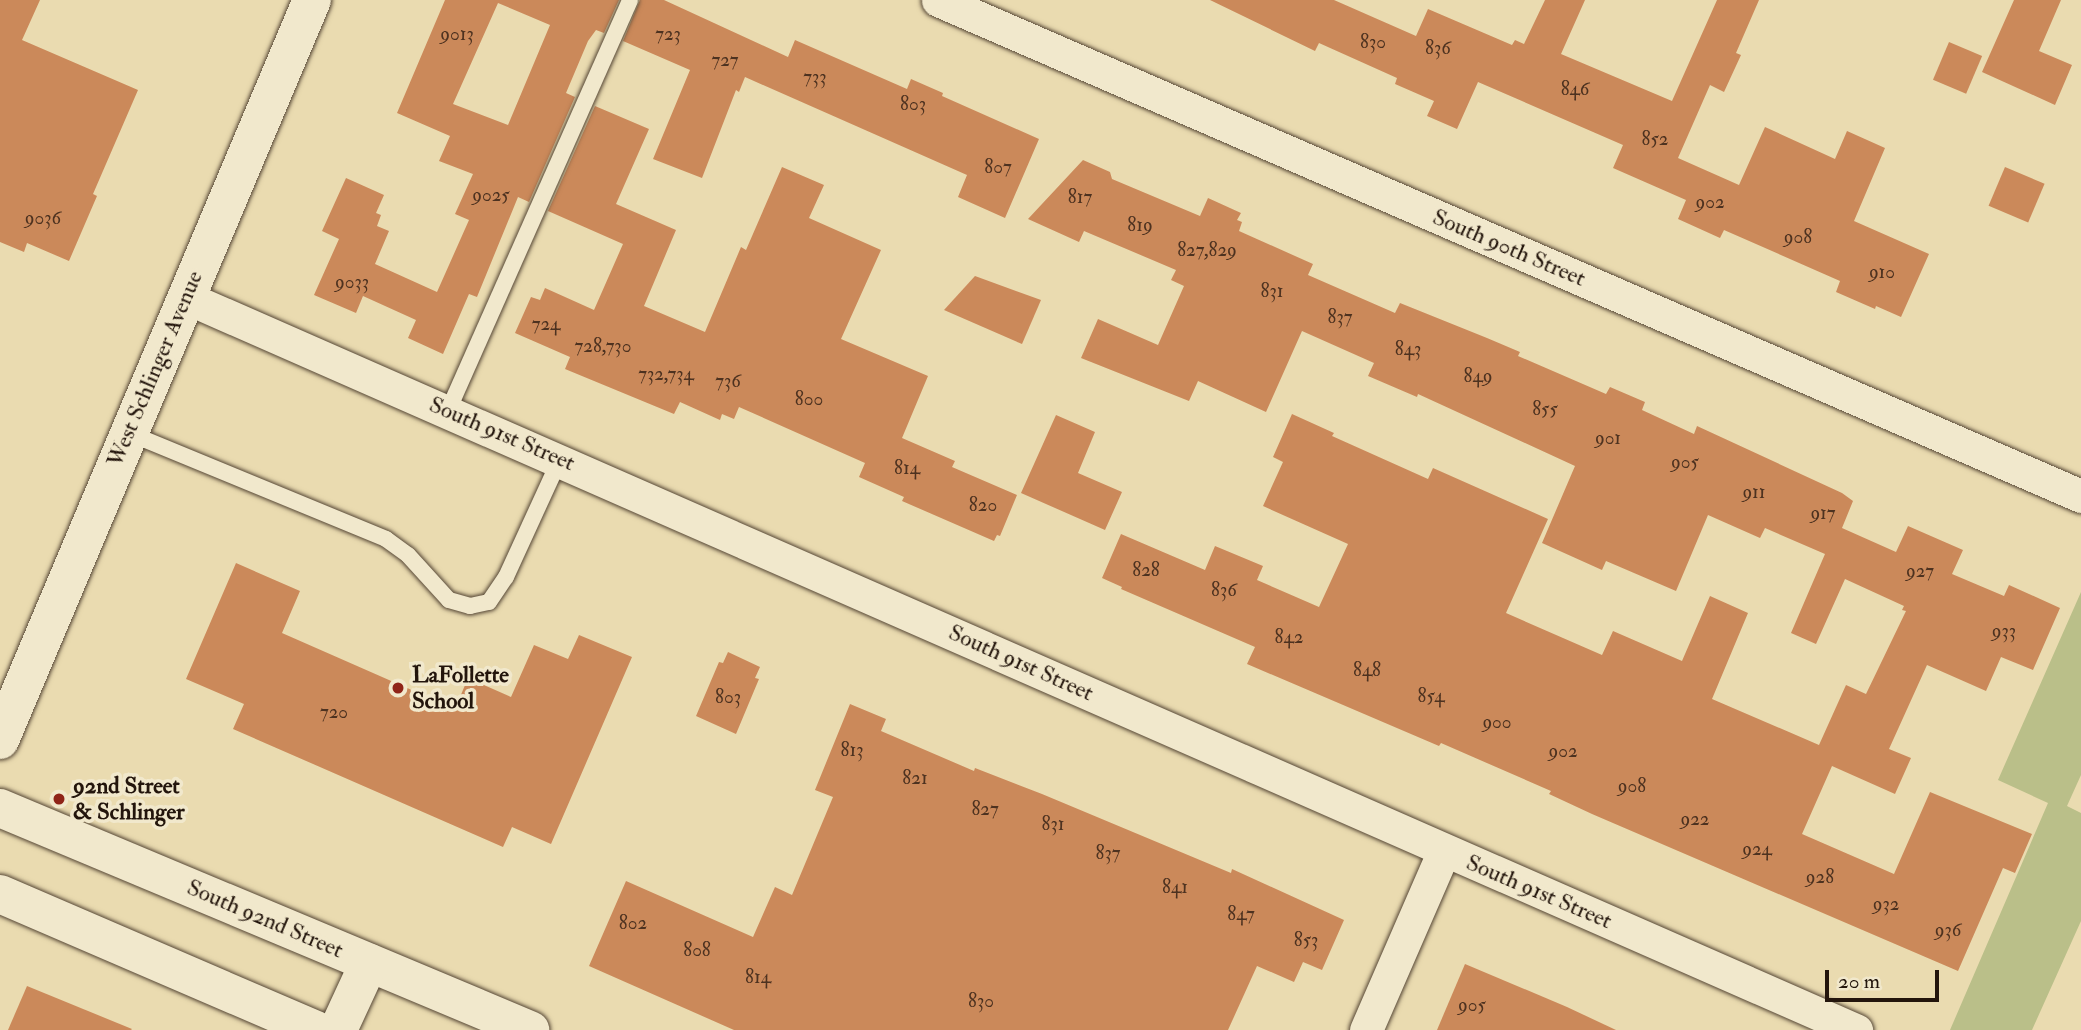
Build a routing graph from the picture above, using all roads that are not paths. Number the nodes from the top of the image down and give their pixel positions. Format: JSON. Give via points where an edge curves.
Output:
{"nodes":[{"id":1,"x":312,"y":0,"type":"edge"},
{"id":2,"x":630,"y":0,"type":"edge"},
{"id":3,"x":938,"y":0,"type":"edge"},
{"id":4,"x":186,"y":297,"type":"junction"},
{"id":5,"x":448,"y":411,"type":"junction"},
{"id":6,"x":128,"y":433,"type":"junction"},
{"id":7,"x":560,"y":459,"type":"junction"},
{"id":8,"x":2081,"y":496,"type":"edge"},
{"id":9,"x":0,"y":740,"type":"edge"},
{"id":10,"x":0,"y":808,"type":"edge"},
{"id":11,"x":1444,"y":851,"type":"junction"},
{"id":12,"x":0,"y":894,"type":"edge"},
{"id":13,"x":369,"y":963,"type":"junction"},
{"id":14,"x":316,"y":1030,"type":"edge"},
{"id":15,"x":338,"y":1030,"type":"edge"},
{"id":16,"x":530,"y":1030,"type":"edge"},
{"id":17,"x":1366,"y":1030,"type":"edge"},
{"id":18,"x":1856,"y":1030,"type":"edge"}],
"edges":[{"from":1,"to":4,"type":"street","name":"West Schlinger Avenue"},
{"from":2,"to":5,"type":"lane"},
{"from":3,"to":8,"type":"street","name":"South 90th Street"},
{"from":4,"to":5,"type":"street","name":"South 91st Street"},
{"from":4,"to":6,"type":"street","name":"West Schlinger Avenue"},
{"from":5,"to":7,"type":"street","name":"South 91st Street"},
{"from":6,"to":7,"type":"lane","via":[[386,539],[408,555],[449,600],[470,606],[489,602],[506,577]]},
{"from":6,"to":9,"type":"street","name":"West Schlinger Avenue"},
{"from":7,"to":11,"type":"street","name":"South 91st Street"},
{"from":10,"to":13,"type":"street","name":"South 92nd Street"},
{"from":11,"to":17,"type":"street"},
{"from":11,"to":18,"type":"street","name":"South 91st Street"},
{"from":12,"to":14,"type":"street"},
{"from":13,"to":15,"type":"street"},
{"from":13,"to":16,"type":"street","name":"South 92nd Street"}]}
